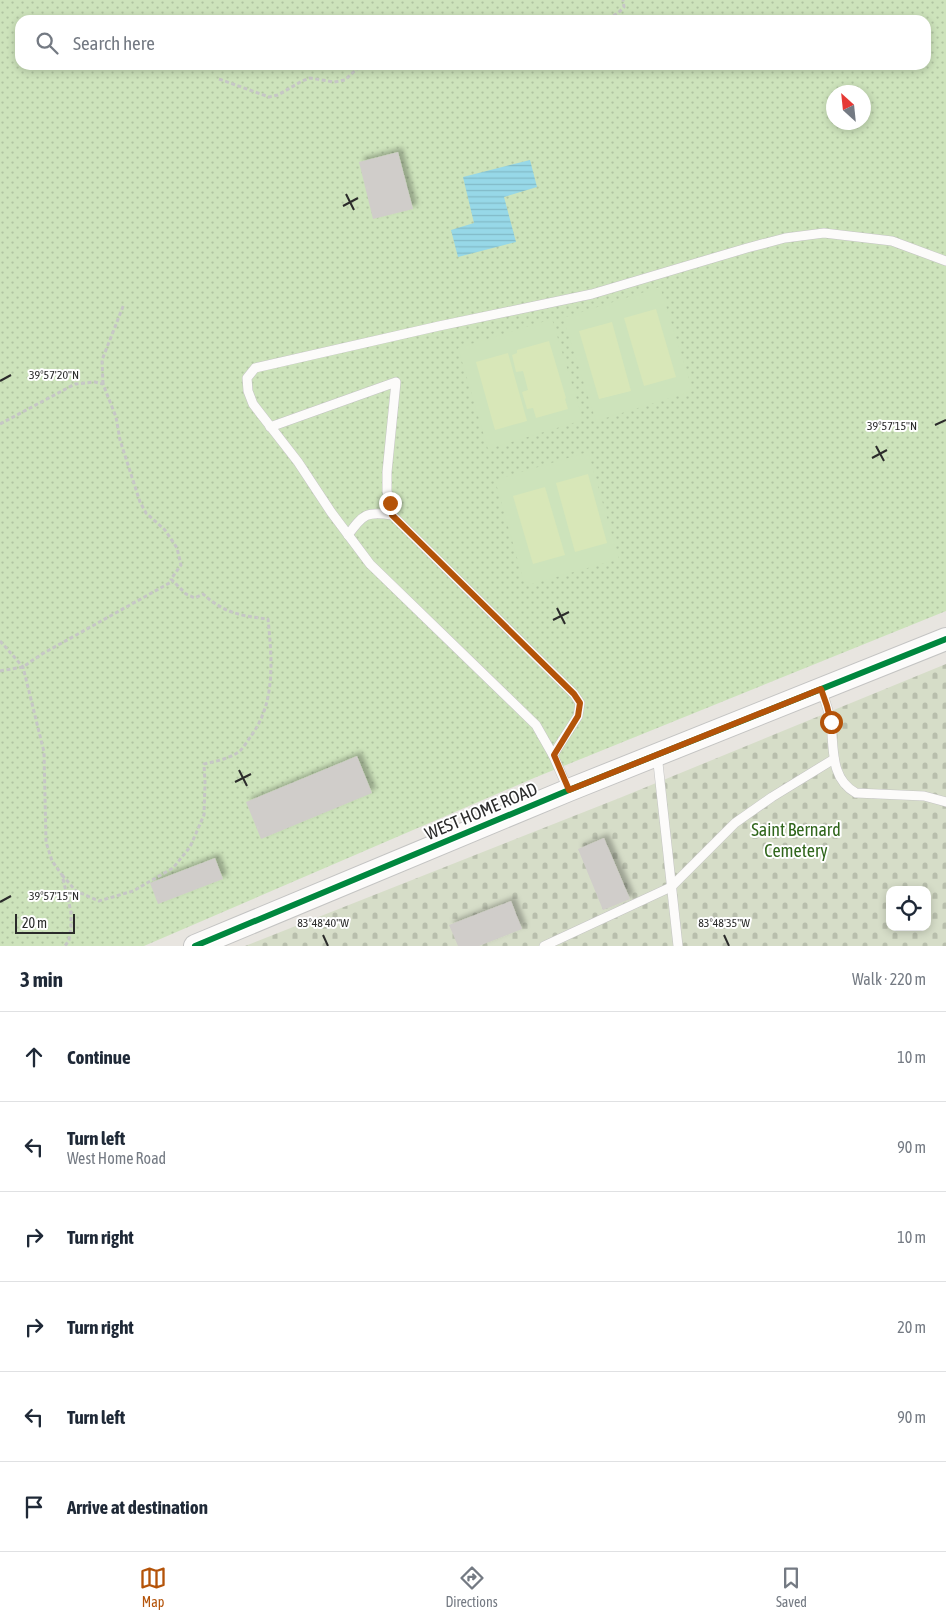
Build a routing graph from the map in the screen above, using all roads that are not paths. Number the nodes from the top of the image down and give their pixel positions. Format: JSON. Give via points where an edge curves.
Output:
{"nodes":[{"id":1,"x":946,"y":261,"type":"edge"},
{"id":2,"x":270,"y":427,"type":"junction"},
{"id":3,"x":392,"y":515,"type":"junction"},
{"id":4,"x":348,"y":535,"type":"junction"},
{"id":5,"x":946,"y":639,"type":"edge"},
{"id":6,"x":821,"y":689,"type":"junction"},
{"id":7,"x":657,"y":754,"type":"junction"},
{"id":8,"x":554,"y":755,"type":"junction"},
{"id":9,"x":834,"y":759,"type":"junction"},
{"id":10,"x":569,"y":790,"type":"junction"},
{"id":11,"x":946,"y":802,"type":"edge"},
{"id":12,"x":672,"y":887,"type":"junction"},
{"id":13,"x":196,"y":946,"type":"edge"},
{"id":14,"x":544,"y":946,"type":"edge"},
{"id":15,"x":678,"y":946,"type":"edge"}],
"edges":[{"from":1,"to":2,"type":"lane","via":[[892,241],[824,234],[785,238],[592,294],[255,368],[247,378],[248,391],[253,404]]},
{"from":2,"to":3,"type":"lane","via":[[396,382],[387,472]]},
{"from":2,"to":4,"type":"lane"},
{"from":3,"to":4,"type":"lane","via":[[374,512],[364,516]]},
{"from":3,"to":8,"type":"lane","via":[[574,694],[580,703],[578,716]]},
{"from":4,"to":8,"type":"lane","via":[[370,564],[536,725]]},
{"from":5,"to":6,"type":"street","name":"WEST HOME ROAD"},
{"from":6,"to":7,"type":"street","name":"WEST HOME ROAD"},
{"from":6,"to":9,"type":"lane","via":[[831,722]]},
{"from":7,"to":10,"type":"street","name":"WEST HOME ROAD"},
{"from":7,"to":12,"type":"lane"},
{"from":8,"to":10,"type":"lane"},
{"from":9,"to":11,"type":"lane","via":[[842,780],[856,793],[924,796]]},
{"from":9,"to":12,"type":"lane","via":[[779,792],[735,824]]},
{"from":10,"to":13,"type":"street","name":"WEST HOME ROAD"},
{"from":12,"to":14,"type":"lane"},
{"from":12,"to":15,"type":"lane"}]}
